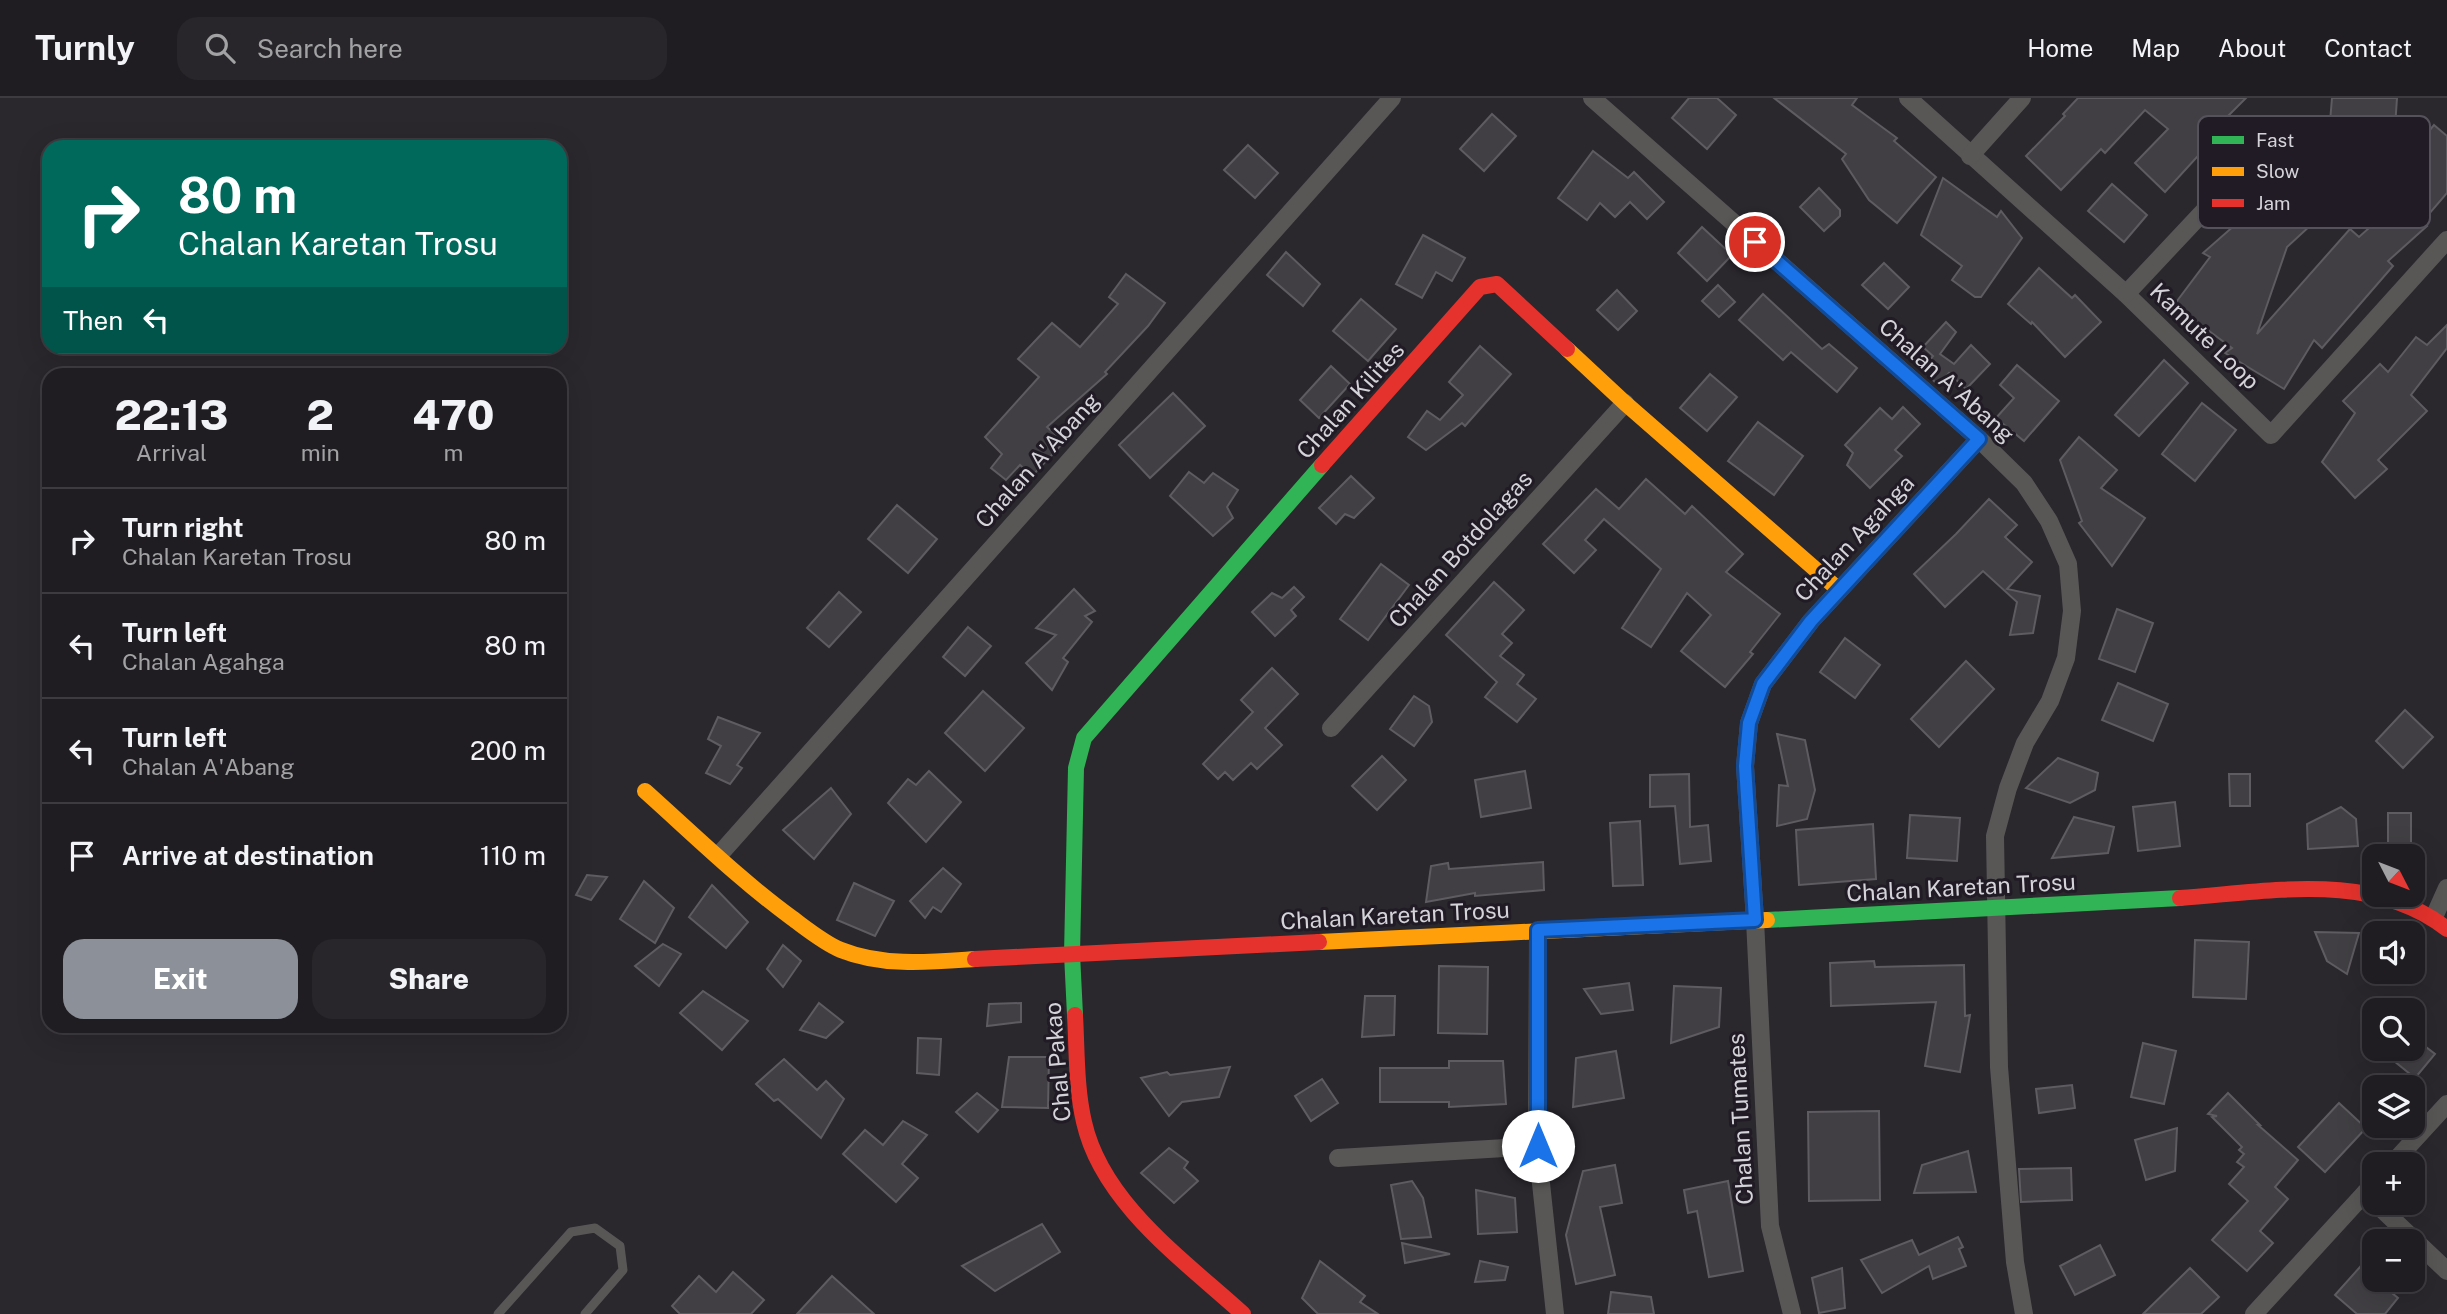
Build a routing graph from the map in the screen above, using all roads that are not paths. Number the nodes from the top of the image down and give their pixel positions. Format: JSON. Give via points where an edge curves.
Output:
{"nodes":[{"id":1,"x":1392,"y":98,"type":"edge"},
{"id":2,"x":1592,"y":98,"type":"edge"},
{"id":3,"x":1908,"y":98,"type":"edge"},
{"id":4,"x":2022,"y":98,"type":"edge"},
{"id":5,"x":1970,"y":156,"type":"junction"},
{"id":6,"x":2198,"y":217,"type":"edge"},
{"id":7,"x":2447,"y":240,"type":"edge"},
{"id":8,"x":2126,"y":294,"type":"junction"},
{"id":9,"x":1625,"y":403,"type":"junction"},
{"id":10,"x":1979,"y":439,"type":"junction"},
{"id":11,"x":1839,"y":590,"type":"junction"},
{"id":12,"x":1331,"y":728,"type":"dead end"},
{"id":13,"x":645,"y":791,"type":"dead end"},
{"id":14,"x":719,"y":855,"type":"junction"},
{"id":15,"x":2447,"y":888,"type":"edge"},
{"id":16,"x":1997,"y":909,"type":"junction"},
{"id":17,"x":1755,"y":920,"type":"junction"},
{"id":18,"x":2440,"y":923,"type":"edge"},
{"id":19,"x":1538,"y":930,"type":"junction"},
{"id":20,"x":1072,"y":954,"type":"junction"},
{"id":21,"x":2447,"y":1104,"type":"edge"},
{"id":22,"x":1538,"y":1146,"type":"junction"},
{"id":23,"x":2403,"y":1152,"type":"edge"},
{"id":24,"x":1338,"y":1158,"type":"dead end"},
{"id":25,"x":2362,"y":1197,"type":"edge"},
{"id":26,"x":2395,"y":1215,"type":"edge"},
{"id":27,"x":2447,"y":1271,"type":"edge"},
{"id":28,"x":498,"y":1314,"type":"edge"},
{"id":29,"x":585,"y":1314,"type":"edge"},
{"id":30,"x":1242,"y":1314,"type":"edge"},
{"id":31,"x":1555,"y":1314,"type":"edge"},
{"id":32,"x":1792,"y":1314,"type":"edge"},
{"id":33,"x":2024,"y":1314,"type":"edge"},
{"id":34,"x":2254,"y":1314,"type":"edge"}],
"edges":[{"from":1,"to":14,"type":"street","name":"Chalan A'Abang"},
{"from":2,"to":10,"type":"street","name":"Chalan A'Abang"},
{"from":3,"to":5,"type":"street","name":"Kamute Loop"},
{"from":4,"to":5,"type":"street"},
{"from":5,"to":8,"type":"street","name":"Kamute Loop"},
{"from":6,"to":8,"type":"street"},
{"from":7,"to":8,"type":"street","name":"Kamute Loop","via":[[2271,435]]},
{"from":9,"to":11,"type":"street","name":"Chalan Kilites"},
{"from":9,"to":12,"type":"street","name":"Chalan Botdolagas"},
{"from":9,"to":20,"type":"street","name":"Chalan Kilites","via":[[1497,284],[1480,287],[1084,738],[1076,768]]},
{"from":10,"to":11,"type":"street","name":"Chalan Agahga"},
{"from":10,"to":16,"type":"street","name":"Chalan A'Abang","via":[[2024,483],[2049,521],[2068,564],[2072,611],[2066,659],[2050,701],[2025,743],[1995,836]]},
{"from":11,"to":17,"type":"street","name":"Chalan Agahga","via":[[1763,684],[1749,723],[1745,766]]},
{"from":13,"to":14,"type":"street","name":"Chalan Karetan Trosu"},
{"from":14,"to":20,"type":"street","name":"Chalan Karetan Trosu","via":[[773,904],[841,950],[877,959],[922,962]]},
{"from":15,"to":18,"type":"street"},
{"from":16,"to":17,"type":"street","name":"Chalan Karetan Trosu"},
{"from":16,"to":18,"type":"street","name":"Chalan Karetan Trosu","via":[[2317,889],[2386,897]]},
{"from":16,"to":33,"type":"street","name":"Chalan A'Abang","via":[[1999,1067],[2015,1262]]},
{"from":17,"to":19,"type":"street","name":"Chalan Karetan Trosu"},
{"from":17,"to":32,"type":"street","name":"Chalan Tumates","via":[[1770,1226]]},
{"from":19,"to":20,"type":"street","name":"Chalan Karetan Trosu"},
{"from":19,"to":22,"type":"street"},
{"from":20,"to":30,"type":"street","name":"Chal Pakao","via":[[1079,1097],[1094,1152],[1131,1212]]},
{"from":21,"to":23,"type":"street"},
{"from":22,"to":24,"type":"street"},
{"from":22,"to":31,"type":"street"},
{"from":25,"to":34,"type":"street"},
{"from":26,"to":27,"type":"street"},
{"from":28,"to":29,"type":"lane","via":[[571,1232],[595,1228],[620,1247],[623,1270]]}]}
